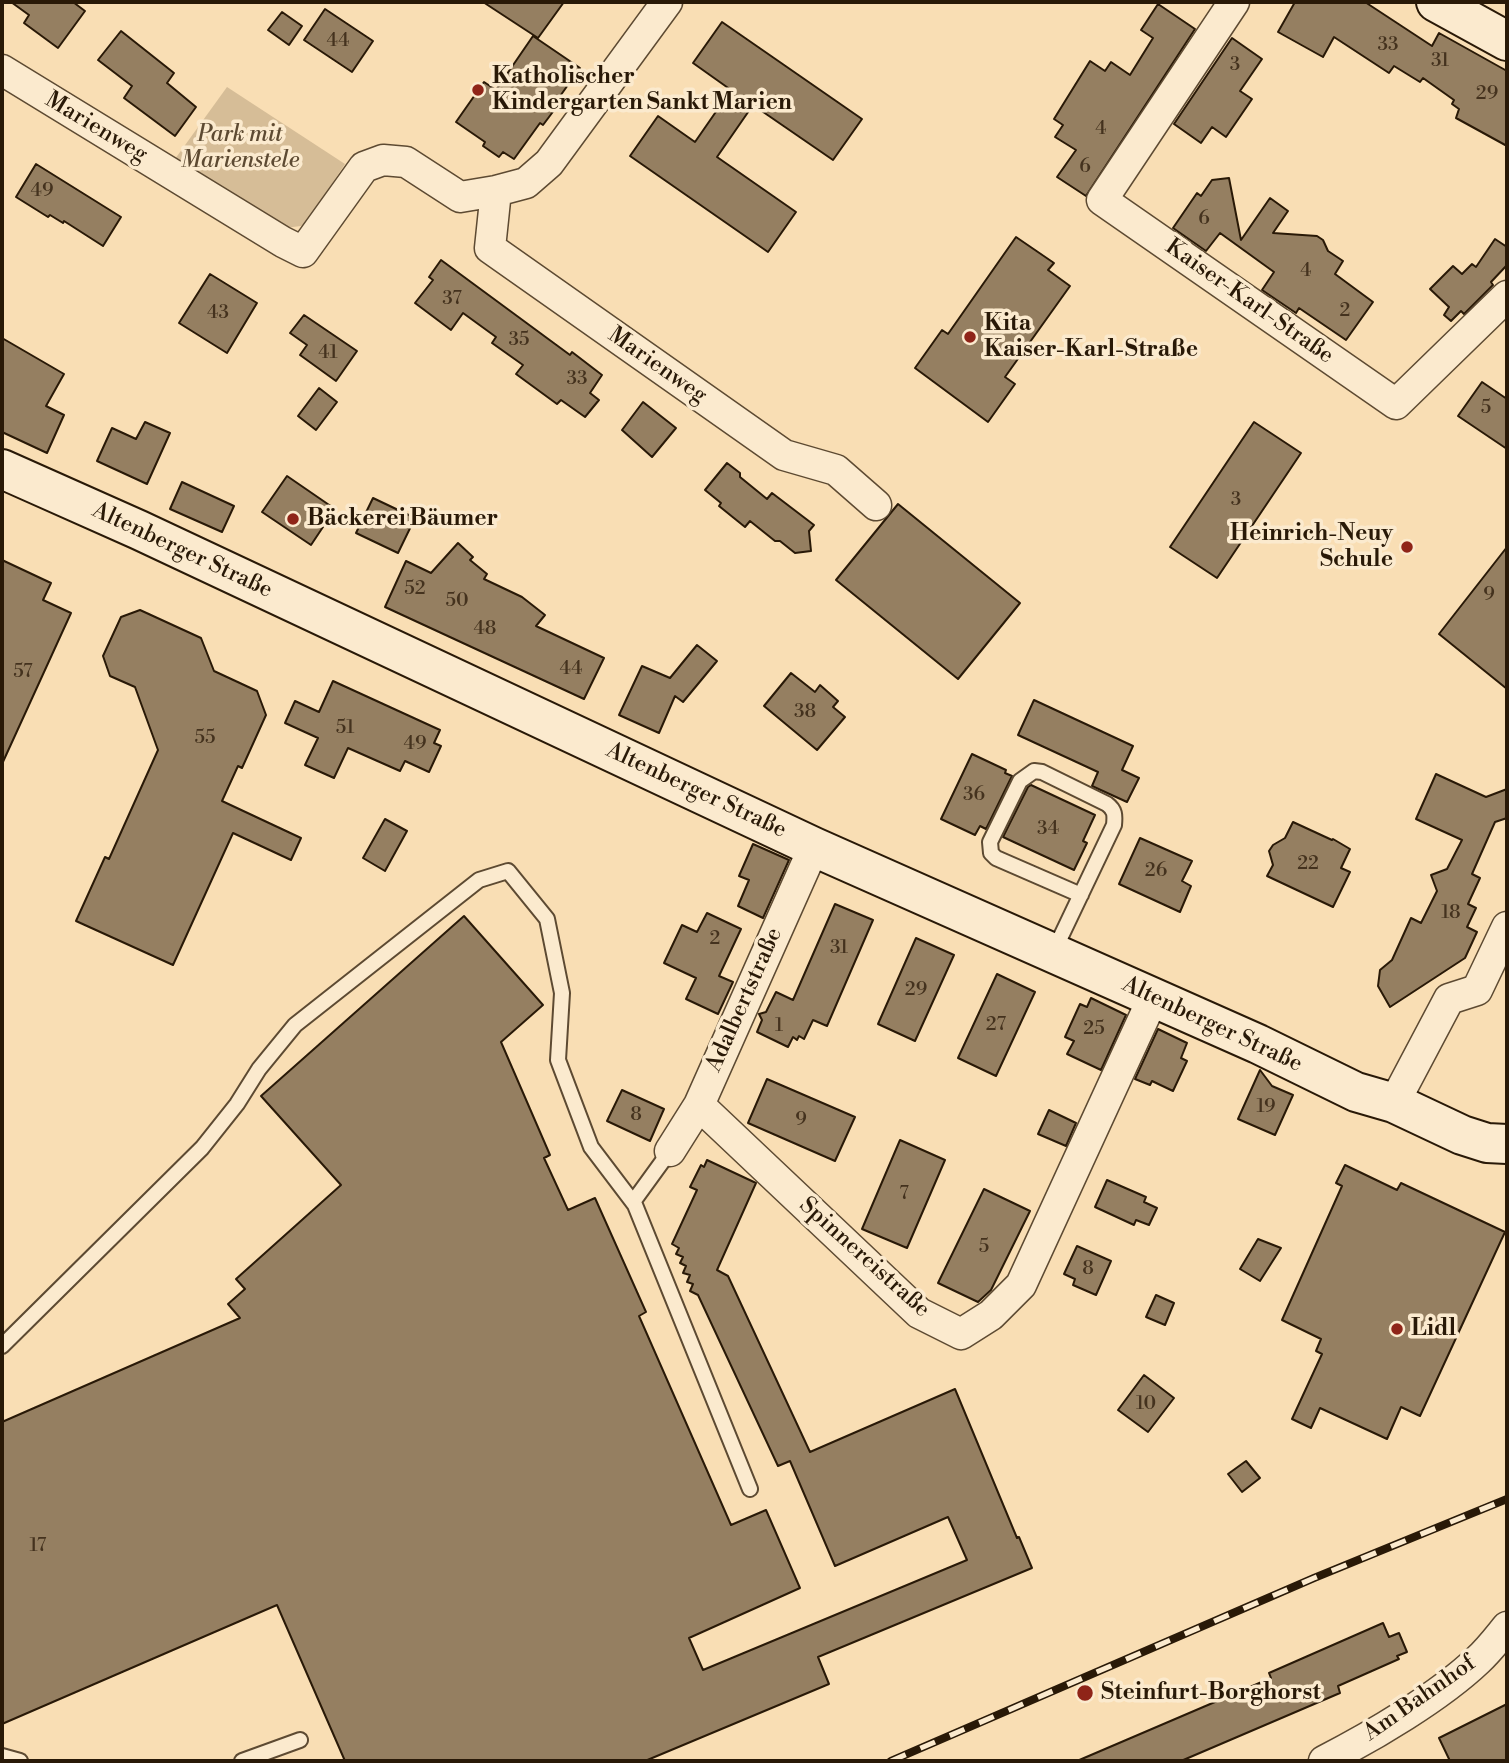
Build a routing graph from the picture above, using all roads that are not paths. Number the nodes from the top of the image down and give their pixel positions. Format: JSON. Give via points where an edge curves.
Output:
{"nodes":[{"id":1,"x":667,"y":2,"type":"edge"},
{"id":2,"x":1234,"y":2,"type":"edge"},
{"id":3,"x":1436,"y":2,"type":"edge"},
{"id":4,"x":1477,"y":11,"type":"edge"},
{"id":5,"x":1507,"y":41,"type":"edge"},
{"id":6,"x":2,"y":70,"type":"edge"},
{"id":7,"x":496,"y":191,"type":"junction"},
{"id":8,"x":1507,"y":296,"type":"edge"},
{"id":9,"x":2,"y":469,"type":"edge"},
{"id":10,"x":876,"y":505,"type":"dead end"},
{"id":11,"x":814,"y":847,"type":"junction"},
{"id":12,"x":1081,"y":895,"type":"junction"},
{"id":13,"x":1507,"y":927,"type":"edge"},
{"id":14,"x":1054,"y":953,"type":"junction"},
{"id":15,"x":1153,"y":998,"type":"junction"},
{"id":16,"x":1394,"y":1103,"type":"junction"},
{"id":17,"x":699,"y":1105,"type":"junction"},
{"id":18,"x":1507,"y":1144,"type":"edge"},
{"id":19,"x":670,"y":1151,"type":"joint"},
{"id":20,"x":633,"y":1202,"type":"junction"},
{"id":21,"x":2,"y":1346,"type":"edge"},
{"id":22,"x":750,"y":1489,"type":"dead end"},
{"id":23,"x":1507,"y":1627,"type":"edge"},
{"id":24,"x":300,"y":1740,"type":"dead end"},
{"id":25,"x":1357,"y":1754,"type":"edge"},
{"id":26,"x":2,"y":1756,"type":"edge"},
{"id":27,"x":20,"y":1761,"type":"edge"},
{"id":28,"x":242,"y":1761,"type":"edge"},
{"id":29,"x":1324,"y":1761,"type":"edge"}],
"edges":[{"from":1,"to":7,"type":"street","name":"Marienweg","via":[[549,163],[526,183]]},
{"from":2,"to":8,"type":"street","name":"Kaiser-Karl-Straße","via":[[1102,200],[1396,404]]},
{"from":3,"to":4,"type":"main road"},
{"from":4,"to":5,"type":"main road"},
{"from":6,"to":7,"type":"street","name":"Marienweg","via":[[303,252],[364,167],[383,160],[406,162],[460,197]]},
{"from":7,"to":10,"type":"street","name":"Marienweg","via":[[490,248],[784,455],[836,470]]},
{"from":9,"to":11,"type":"main road","name":"Altenberger Straße"},
{"from":11,"to":14,"type":"main road","name":"Altenberger Straße"},
{"from":11,"to":17,"type":"street","name":"Adalbertstraße"},
{"from":12,"to":12,"type":"lane","via":[[1114,825],[1114,809],[1034,771],[1020,781],[990,842],[990,853]]},
{"from":12,"to":14,"type":"lane"},
{"from":13,"to":16,"type":"street","via":[[1477,990],[1449,999]]},
{"from":14,"to":15,"type":"main road","name":"Altenberger Straße"},
{"from":15,"to":16,"type":"main road","name":"Altenberger Straße","via":[[1356,1092]]},
{"from":15,"to":17,"type":"street","name":"Spinnereistraße","via":[[1021,1285],[991,1315],[961,1334],[919,1313]]},
{"from":16,"to":18,"type":"main road","name":"Altenberger Straße","via":[[1462,1135]]},
{"from":17,"to":19,"type":"street","name":"Adalbertstraße"},
{"from":19,"to":20,"type":"lane"},
{"from":20,"to":21,"type":"lane","via":[[591,1147],[558,1060],[562,993],[547,919],[508,871],[479,880],[295,1025],[202,1148]]},
{"from":20,"to":22,"type":"lane"},
{"from":23,"to":25,"type":"street","name":"Am Bahnhof","via":[[1478,1660]]},
{"from":24,"to":28,"type":"lane"},
{"from":25,"to":29,"type":"street","name":"Am Bahnhof"},
{"from":26,"to":27,"type":"lane"}]}
